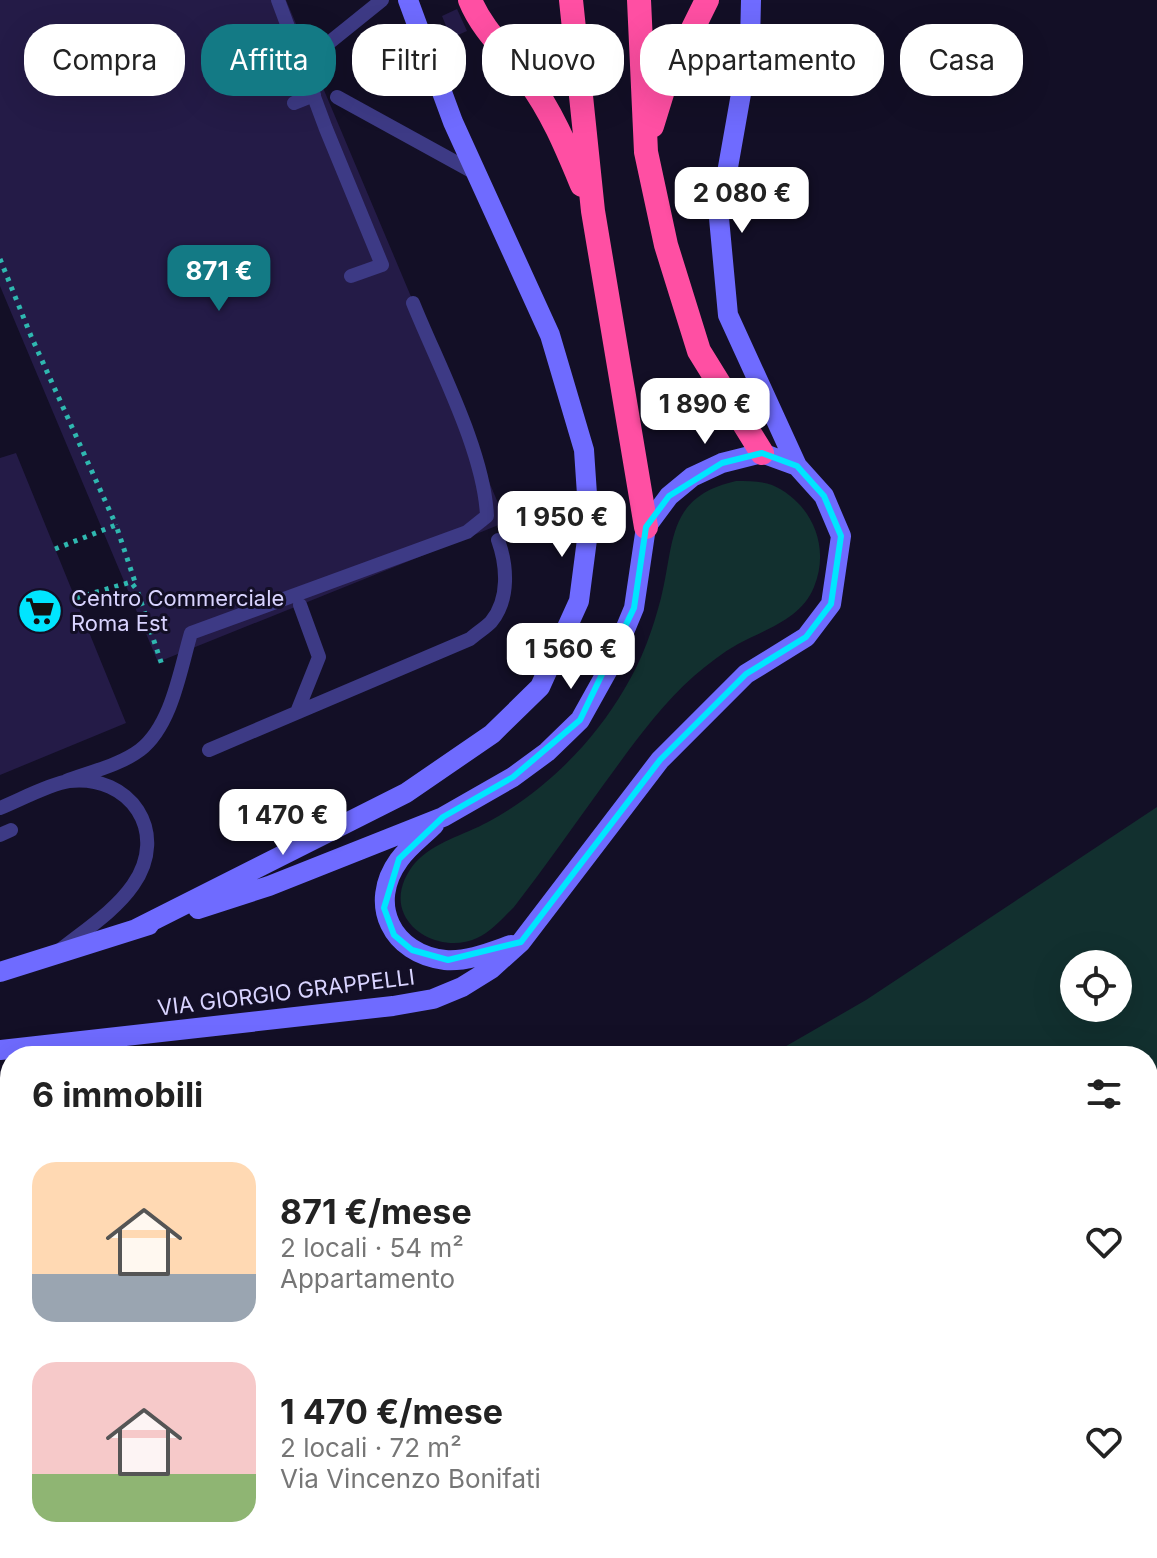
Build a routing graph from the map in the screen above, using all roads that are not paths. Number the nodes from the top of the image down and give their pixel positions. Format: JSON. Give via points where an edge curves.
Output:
{"nodes":[{"id":1,"x":278,"y":0,"type":"edge"},
{"id":2,"x":382,"y":0,"type":"edge"},
{"id":3,"x":408,"y":0,"type":"edge"},
{"id":4,"x":470,"y":0,"type":"edge"},
{"id":5,"x":571,"y":0,"type":"edge"},
{"id":6,"x":639,"y":0,"type":"edge"},
{"id":7,"x":707,"y":0,"type":"edge"},
{"id":8,"x":751,"y":0,"type":"edge"},
{"id":9,"x":288,"y":24,"type":"edge"},
{"id":10,"x":336,"y":37,"type":"edge"},
{"id":11,"x":312,"y":96,"type":"edge"},
{"id":12,"x":314,"y":96,"type":"edge"},
{"id":13,"x":337,"y":97,"type":"dead end"},
{"id":14,"x":294,"y":103,"type":"dead end"},
{"id":15,"x":646,"y":152,"type":"junction"},
{"id":16,"x":477,"y":174,"type":"junction"},
{"id":17,"x":593,"y":211,"type":"junction"},
{"id":18,"x":351,"y":276,"type":"dead end"},
{"id":19,"x":413,"y":303,"type":"dead end"},
{"id":20,"x":762,"y":453,"type":"junction"},
{"id":21,"x":797,"y":466,"type":"junction"},
{"id":22,"x":646,"y":527,"type":"junction"},
{"id":23,"x":498,"y":540,"type":"dead end"},
{"id":24,"x":300,"y":605,"type":"dead end"},
{"id":25,"x":297,"y":712,"type":"junction"},
{"id":26,"x":209,"y":750,"type":"dead end"},
{"id":27,"x":66,"y":781,"type":"junction"},
{"id":28,"x":0,"y":808,"type":"edge"},
{"id":29,"x":443,"y":817,"type":"junction"},
{"id":30,"x":136,"y":929,"type":"junction"},
{"id":31,"x":521,"y":942,"type":"junction"},
{"id":32,"x":53,"y":955,"type":"junction"},
{"id":33,"x":0,"y":972,"type":"edge"},
{"id":34,"x":171,"y":1030,"type":"junction"},
{"id":35,"x":34,"y":1046,"type":"edge"},
{"id":36,"x":114,"y":1046,"type":"edge"}],
"edges":[{"from":1,"to":9,"type":"lane","bridge":true},
{"from":2,"to":10,"type":"lane"},
{"from":3,"to":16,"type":"main road"},
{"from":4,"to":17,"type":"highway","via":[[548,111]]},
{"from":5,"to":17,"type":"highway"},
{"from":6,"to":15,"type":"highway"},
{"from":7,"to":15,"type":"highway","via":[[664,87]]},
{"from":8,"to":21,"type":"main road","via":[[750,43],[719,218],[725,287],[728,315]]},
{"from":11,"to":14,"type":"lane"},
{"from":12,"to":18,"type":"lane","bridge":true,"via":[[382,265]]},
{"from":13,"to":16,"type":"lane"},
{"from":15,"to":20,"type":"highway","via":[[666,245],[699,351]]},
{"from":16,"to":30,"type":"main road","via":[[550,335],[584,450],[589,524],[579,601],[540,687],[492,734],[406,793]]},
{"from":17,"to":22,"type":"highway"},
{"from":19,"to":27,"type":"lane","via":[[472,446],[487,516],[467,532],[191,633],[157,734],[139,751]]},
{"from":20,"to":21,"type":"main road"},
{"from":20,"to":22,"type":"main road","via":[[692,477],[669,496]]},
{"from":21,"to":31,"type":"main road","name":"VIA GIORGIO GRAPPELLI","via":[[824,496],[841,536],[831,604],[806,637],[746,674],[660,760]]},
{"from":22,"to":29,"type":"main road","via":[[634,608],[580,720],[513,777]]},
{"from":23,"to":25,"type":"lane","via":[[506,588],[492,620],[481,630]]},
{"from":24,"to":25,"type":"lane","via":[[319,657]]},
{"from":25,"to":26,"type":"lane"},
{"from":27,"to":28,"type":"lane"},
{"from":27,"to":32,"type":"lane","via":[[100,781],[140,811],[146,826],[146,858],[116,905]]},
{"from":29,"to":30,"type":"main road","via":[[269,886]]},
{"from":29,"to":31,"type":"main road","via":[[399,859],[388,879],[384,908],[394,935],[412,950],[448,960]]},
{"from":30,"to":32,"type":"main road"},
{"from":31,"to":34,"type":"main road","name":"VIA GIORGIO GRAPPELLI","via":[[491,969],[433,999]]},
{"from":32,"to":33,"type":"main road"},
{"from":34,"to":35,"type":"main road","name":"VIA GIORGIO GRAPPELLI"},
{"from":34,"to":36,"type":"main road"}]}
